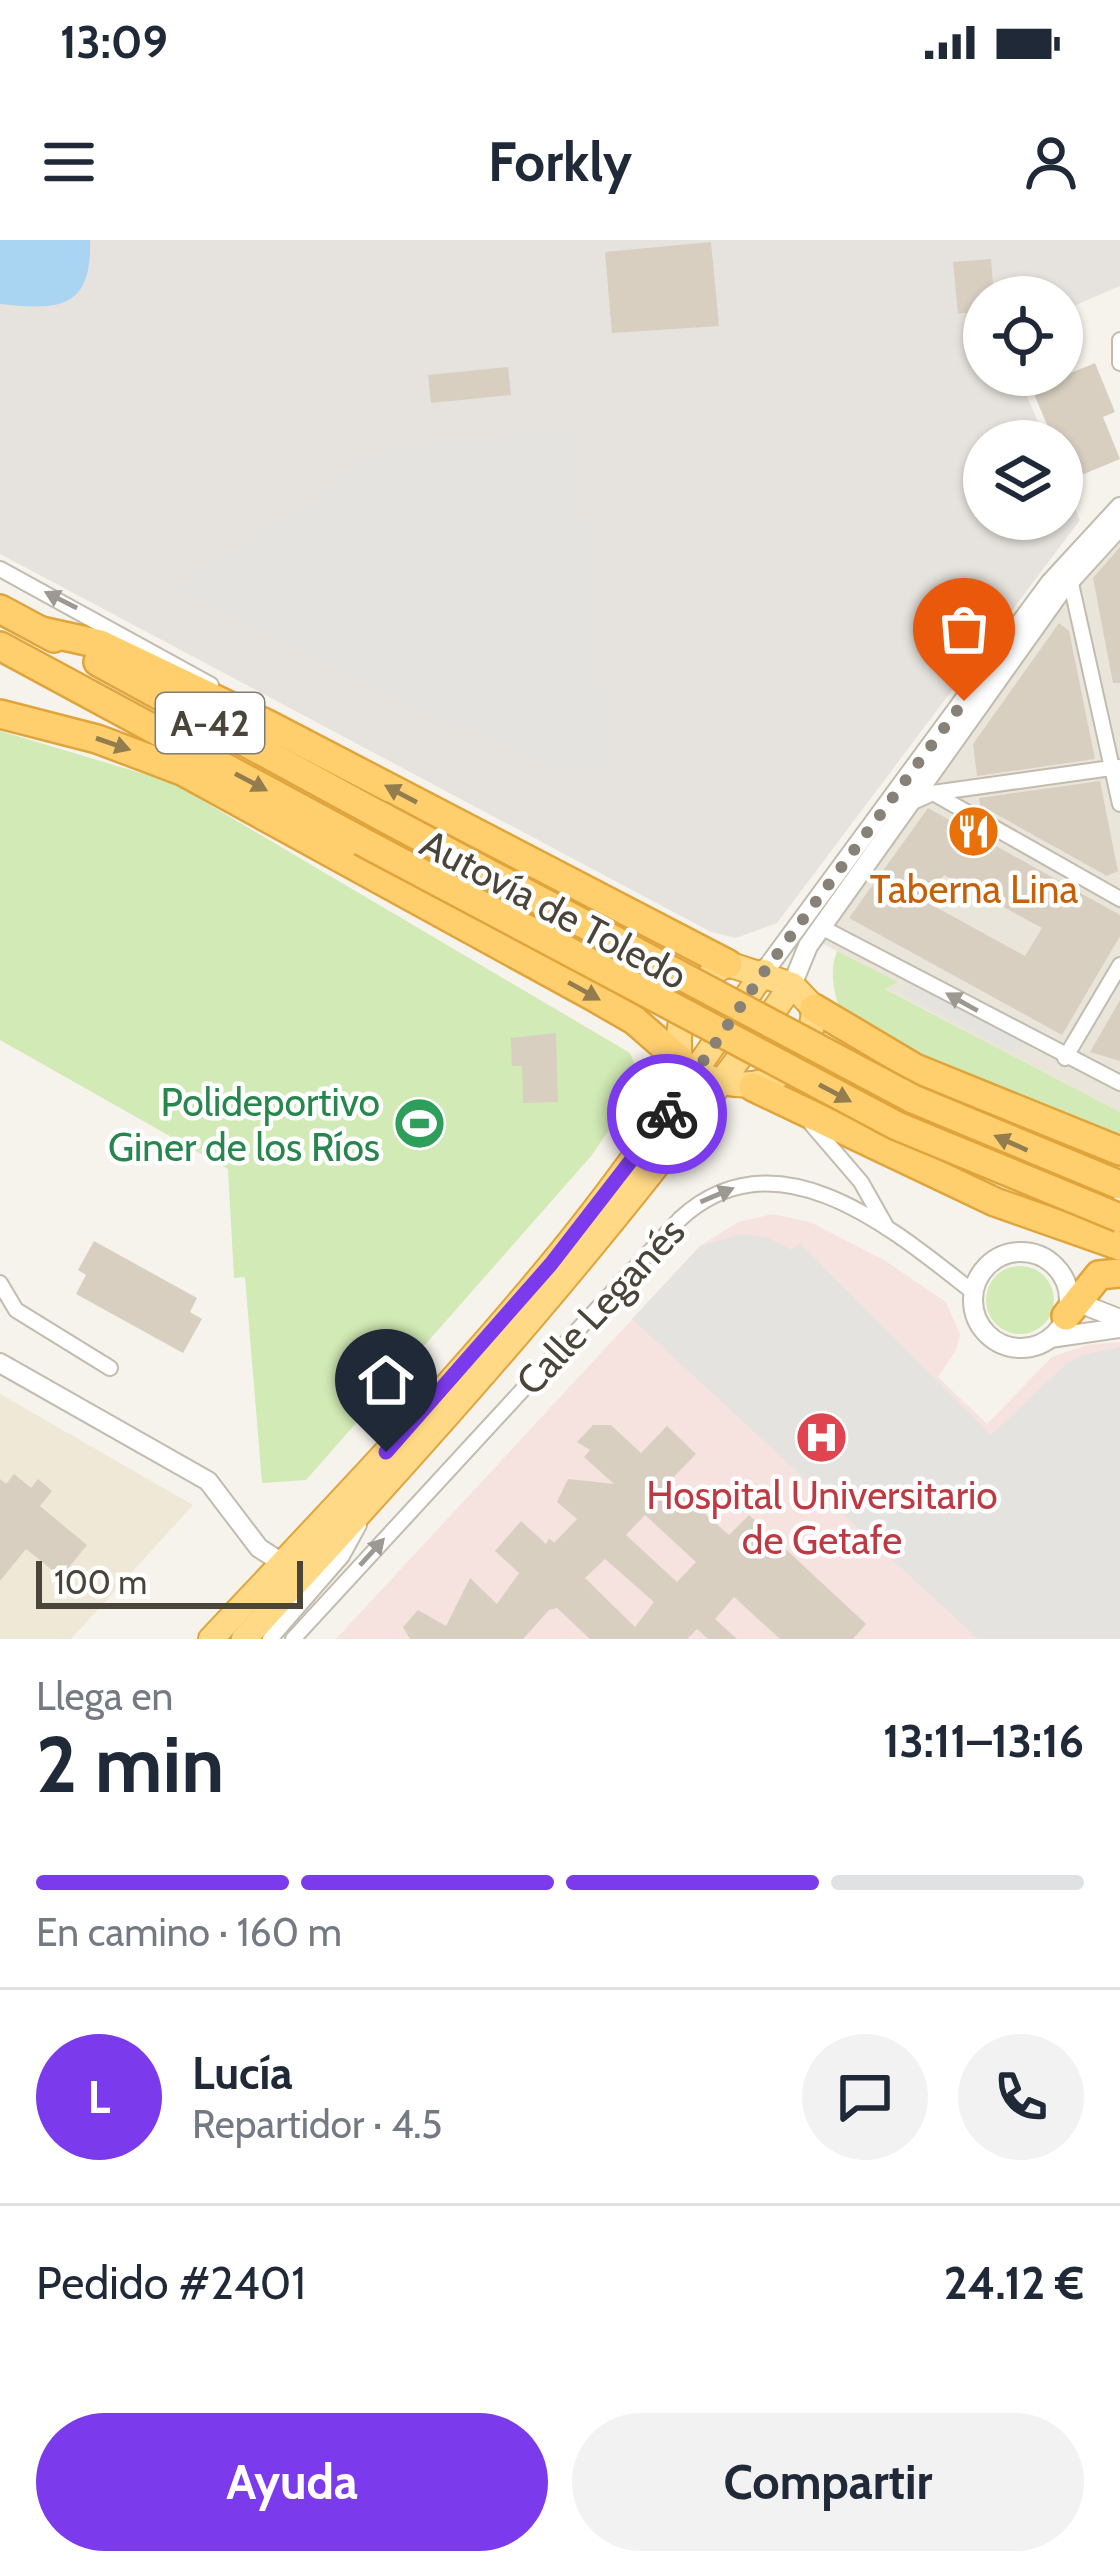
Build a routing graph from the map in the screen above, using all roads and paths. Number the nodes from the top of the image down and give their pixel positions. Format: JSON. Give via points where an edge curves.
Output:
{"nodes":[{"id":1,"x":1120,"y":340,"type":"edge"},
{"id":2,"x":1120,"y":363,"type":"edge"},
{"id":3,"x":1120,"y":507,"type":"edge"},
{"id":4,"x":1120,"y":526,"type":"edge"},
{"id":5,"x":0,"y":569,"type":"edge"},
{"id":6,"x":1070,"y":579,"type":"junction"},
{"id":7,"x":0,"y":609,"type":"edge"},
{"id":8,"x":41,"y":631,"type":"junction"},
{"id":9,"x":0,"y":646,"type":"edge"},
{"id":10,"x":0,"y":714,"type":"edge"},
{"id":11,"x":269,"y":725,"type":"junction"},
{"id":12,"x":1116,"y":767,"type":"edge"},
{"id":13,"x":933,"y":793,"type":"junction"},
{"id":14,"x":910,"y":802,"type":"junction"},
{"id":15,"x":1120,"y":804,"type":"edge"},
{"id":16,"x":1120,"y":899,"type":"edge"},
{"id":17,"x":821,"y":927,"type":"junction"},
{"id":18,"x":728,"y":964,"type":"junction"},
{"id":19,"x":1120,"y":965,"type":"edge"},
{"id":20,"x":764,"y":972,"type":"junction"},
{"id":21,"x":792,"y":985,"type":"junction"},
{"id":22,"x":814,"y":1008,"type":"junction"},
{"id":23,"x":1065,"y":1058,"type":"junction"},
{"id":24,"x":687,"y":1066,"type":"junction"},
{"id":25,"x":724,"y":1082,"type":"junction"},
{"id":26,"x":1120,"y":1083,"type":"edge"},
{"id":27,"x":753,"y":1087,"type":"junction"},
{"id":28,"x":803,"y":1110,"type":"junction"},
{"id":29,"x":1120,"y":1151,"type":"edge"},
{"id":30,"x":1120,"y":1184,"type":"edge"},
{"id":31,"x":1120,"y":1218,"type":"edge"},
{"id":32,"x":888,"y":1230,"type":"junction"},
{"id":33,"x":1120,"y":1246,"type":"edge"},
{"id":34,"x":1120,"y":1273,"type":"edge"},
{"id":35,"x":0,"y":1283,"type":"edge"},
{"id":36,"x":974,"y":1292,"type":"junction"},
{"id":37,"x":1065,"y":1314,"type":"junction"},
{"id":38,"x":1120,"y":1318,"type":"edge"},
{"id":39,"x":1120,"y":1328,"type":"edge"},
{"id":40,"x":0,"y":1363,"type":"edge"},
{"id":41,"x":110,"y":1369,"type":"dead end"},
{"id":42,"x":368,"y":1507,"type":"junction"},
{"id":43,"x":280,"y":1564,"type":"junction"},
{"id":44,"x":310,"y":1569,"type":"junction"},
{"id":45,"x":212,"y":1639,"type":"edge"},
{"id":46,"x":244,"y":1639,"type":"edge"},
{"id":47,"x":270,"y":1639,"type":"edge"},
{"id":48,"x":293,"y":1639,"type":"edge"}],
"edges":[{"from":1,"to":2,"type":"street"},
{"from":3,"to":20,"type":"street","name":"Calle Leganés","via":[[1050,583]]},
{"from":4,"to":6,"type":"street","name":"Calle Leganés"},
{"from":11,"to":5,"type":"street","one_way":true,"via":[[190,670]]},
{"from":6,"to":12,"type":"street"},
{"from":6,"to":14,"type":"street","name":"Calle Leganés"},
{"from":7,"to":8,"type":"highway","name":"Autovía de Toledo","number":"A-42"},
{"from":8,"to":11,"type":"highway","via":[[100,644]]},
{"from":30,"to":8,"type":"highway","name":"Autovía de Toledo","number":"A-42","one_way":true,"bridge":true,"via":[[913,1099]]},
{"from":9,"to":31,"type":"highway","name":"Autovía de Toledo","number":"A-42","one_way":true,"bridge":true,"via":[[897,1126]]},
{"from":10,"to":24,"type":"highway","one_way":true,"via":[[98,739],[204,782],[634,1020]]},
{"from":18,"to":11,"type":"highway","one_way":true},
{"from":12,"to":13,"type":"street"},
{"from":12,"to":15,"type":"street"},
{"from":13,"to":14,"type":"street"},
{"from":13,"to":16,"type":"street"},
{"from":14,"to":17,"type":"street","name":"Calle Leganés"},
{"from":17,"to":21,"type":"street","name":"Calle Leganés"},
{"from":23,"to":17,"type":"street","one_way":true},
{"from":18,"to":20,"type":"highway"},
{"from":18,"to":24,"type":"highway","name":"Calle Leganés","via":[[685,1005],[677,1030]]},
{"from":19,"to":23,"type":"street"},
{"from":20,"to":21,"type":"highway"},
{"from":20,"to":24,"type":"highway","name":"Calle Leganés"},
{"from":21,"to":22,"type":"highway"},
{"from":21,"to":25,"type":"highway","name":"Calle Leganés"},
{"from":22,"to":27,"type":"highway","via":[[800,1058],[770,1084]]},
{"from":22,"to":29,"type":"highway","via":[[915,1068]]},
{"from":23,"to":26,"type":"street"},
{"from":24,"to":25,"type":"highway"},
{"from":24,"to":43,"type":"highway","name":"Calle Leganés","via":[[637,1156],[520,1302]]},
{"from":25,"to":27,"type":"highway"},
{"from":25,"to":42,"type":"highway","name":"Calle Leganés","via":[[512,1346]]},
{"from":27,"to":28,"type":"highway"},
{"from":28,"to":32,"type":"street","via":[[862,1182]]},
{"from":28,"to":33,"type":"highway","via":[[995,1202]]},
{"from":32,"to":36,"type":"street","name":"Calle Leganés"},
{"from":48,"to":32,"type":"street","name":"Calle Leganés","one_way":true,"via":[[698,1203],[730,1188],[783,1182],[822,1191]]},
{"from":34,"to":37,"type":"highway","via":[[1099,1275]]},
{"from":35,"to":41,"type":"street","via":[[16,1310]]},
{"from":36,"to":37,"type":"street","via":[[980,1325],[998,1342],[1028,1348]]},
{"from":36,"to":37,"type":"street","via":[[992,1262],[1022,1252],[1056,1268]]},
{"from":37,"to":38,"type":"street"},
{"from":37,"to":39,"type":"street"},
{"from":40,"to":43,"type":"street","via":[[208,1480],[245,1533]]},
{"from":42,"to":44,"type":"highway","name":"Calle Leganés"},
{"from":42,"to":47,"type":"street","name":"Calle Leganés","via":[[342,1556]]},
{"from":43,"to":44,"type":"street"},
{"from":43,"to":45,"type":"highway","name":"Calle Leganés"},
{"from":44,"to":46,"type":"highway","name":"Calle Leganés"}]}
